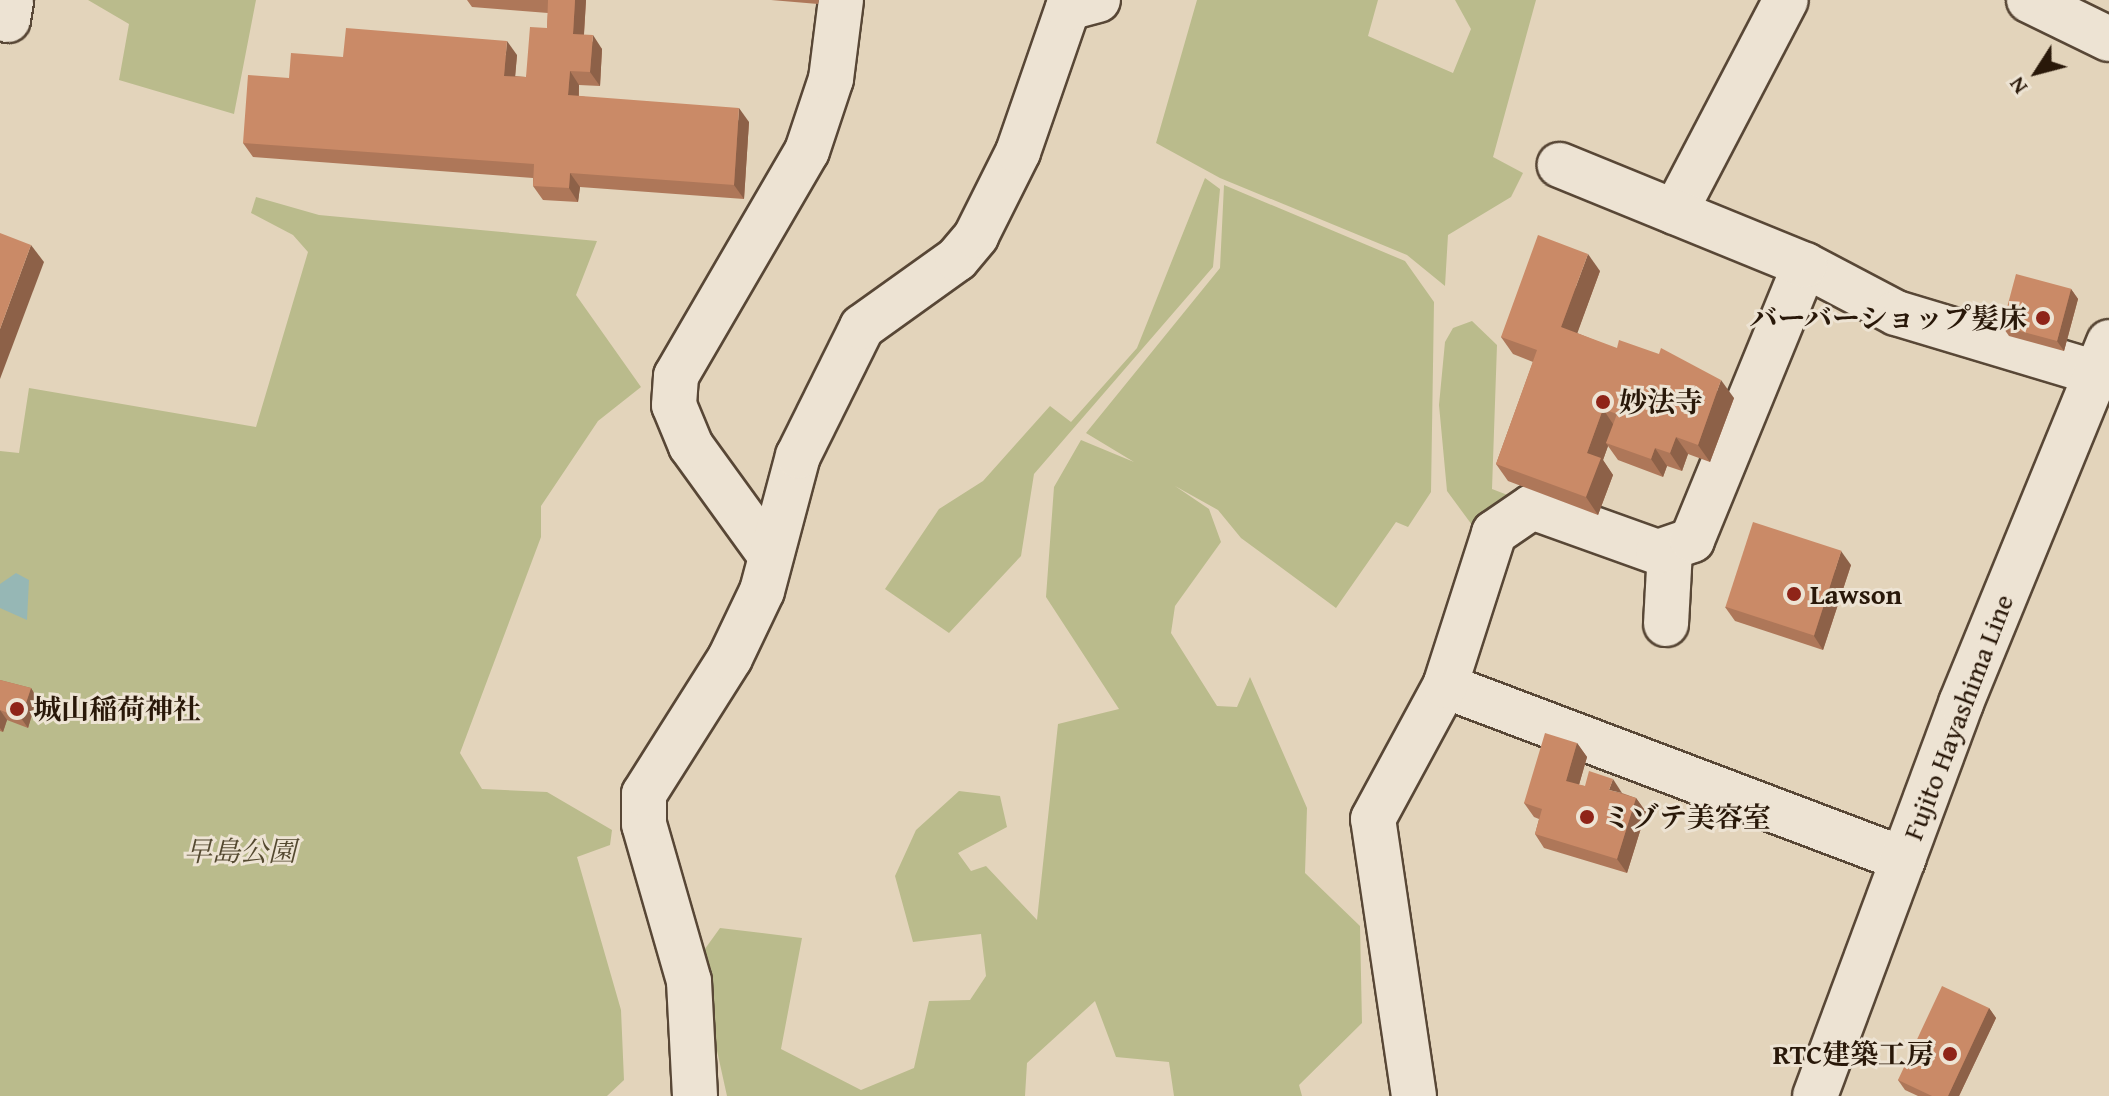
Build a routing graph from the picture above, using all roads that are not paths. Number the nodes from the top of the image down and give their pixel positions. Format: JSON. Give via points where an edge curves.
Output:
{"nodes":[{"id":1,"x":841,"y":0,"type":"edge"},
{"id":2,"x":1098,"y":0,"type":"edge"},
{"id":3,"x":1786,"y":0,"type":"edge"},
{"id":4,"x":2029,"y":0,"type":"edge"},
{"id":5,"x":2109,"y":39,"type":"edge"},
{"id":6,"x":1560,"y":165,"type":"dead end"},
{"id":7,"x":1675,"y":212,"type":"junction"},
{"id":8,"x":1805,"y":265,"type":"junction"},
{"id":9,"x":2102,"y":357,"type":"edge"},
{"id":10,"x":1670,"y":551,"type":"junction"},
{"id":11,"x":770,"y":555,"type":"junction"},
{"id":12,"x":1666,"y":624,"type":"dead end"},
{"id":13,"x":1445,"y":686,"type":"junction"},
{"id":14,"x":1903,"y":859,"type":"junction"},
{"id":15,"x":695,"y":1096,"type":"edge"},
{"id":16,"x":1414,"y":1096,"type":"edge"},
{"id":17,"x":1815,"y":1096,"type":"edge"}],
"edges":[{"from":1,"to":11,"type":"street","via":[[831,79],[807,151],[676,376],[674,405],[691,446]]},
{"from":2,"to":11,"type":"street","via":[[1068,8],[1018,152],[976,236],[957,259],[862,327],[798,456]]},
{"from":3,"to":7,"type":"street"},
{"from":4,"to":5,"type":"street"},
{"from":6,"to":7,"type":"street"},
{"from":7,"to":8,"type":"street"},
{"from":8,"to":9,"type":"street","via":[[1896,313]]},
{"from":8,"to":10,"type":"street","via":[[1692,540]]},
{"from":9,"to":14,"type":"street","name":"Fujito Hayashima Line"},
{"from":10,"to":12,"type":"street"},
{"from":10,"to":13,"type":"street","via":[[1532,507],[1494,533]]},
{"from":11,"to":15,"type":"street","via":[[730,658],[644,794],[644,824],[689,981]]},
{"from":13,"to":14,"type":"street"},
{"from":13,"to":16,"type":"street","via":[[1373,819]]},
{"from":14,"to":17,"type":"street","name":"Fujito Hayashima Line"}]}
